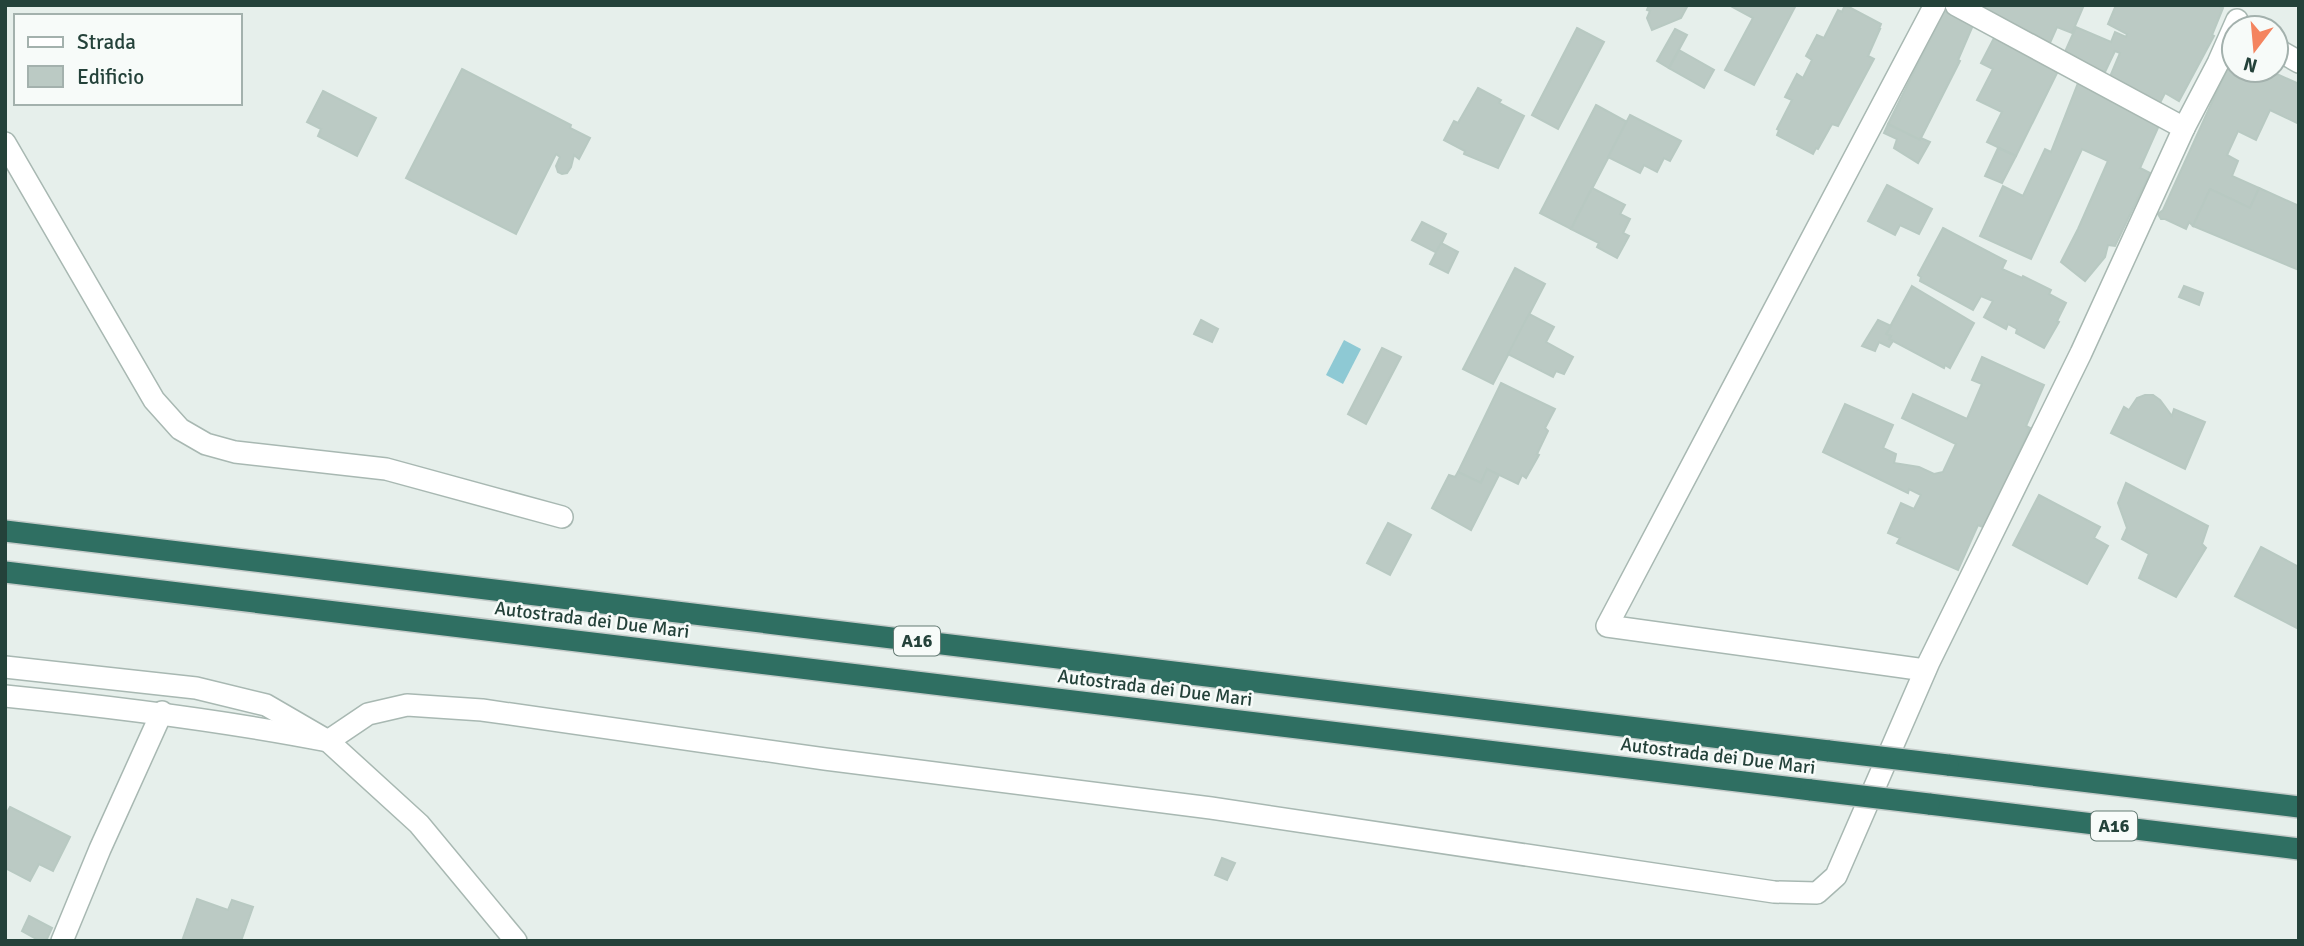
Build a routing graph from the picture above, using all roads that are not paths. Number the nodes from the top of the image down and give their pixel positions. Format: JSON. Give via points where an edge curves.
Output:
{"nodes":[{"id":1,"x":1935,"y":5,"type":"edge"},
{"id":2,"x":1956,"y":5,"type":"edge"},
{"id":3,"x":2220,"y":60,"type":"edge"},
{"id":4,"x":2184,"y":128,"type":"junction"},
{"id":5,"x":5,"y":143,"type":"edge"},
{"id":6,"x":562,"y":517,"type":"dead end"},
{"id":7,"x":5,"y":531,"type":"edge"},
{"id":8,"x":5,"y":572,"type":"edge"},
{"id":9,"x":5,"y":667,"type":"edge"},
{"id":10,"x":1925,"y":670,"type":"junction"},
{"id":11,"x":5,"y":695,"type":"edge"},
{"id":12,"x":162,"y":712,"type":"junction"},
{"id":13,"x":328,"y":741,"type":"junction"},
{"id":14,"x":2299,"y":807,"type":"edge"},
{"id":15,"x":2299,"y":849,"type":"edge"},
{"id":16,"x":62,"y":941,"type":"edge"},
{"id":17,"x":516,"y":941,"type":"edge"}],
"edges":[{"from":1,"to":10,"type":"street","via":[[1607,626]]},
{"from":2,"to":4,"type":"street"},
{"from":3,"to":4,"type":"street"},
{"from":4,"to":10,"type":"street","via":[[2081,354]]},
{"from":5,"to":6,"type":"street","via":[[154,400],[180,429],[206,444],[235,452],[386,469]]},
{"from":7,"to":14,"type":"highway","name":"Autostrada dei Due Mari","number":"A16","bridge":true},
{"from":8,"to":15,"type":"highway","name":"Autostrada dei Due Mari","number":"A16","bridge":true},
{"from":9,"to":13,"type":"street","via":[[196,688],[266,705]]},
{"from":10,"to":13,"type":"street","via":[[1836,876],[1817,893],[1774,892],[1211,808],[482,710],[407,705],[368,714]]},
{"from":11,"to":12,"type":"street"},
{"from":12,"to":13,"type":"street"},
{"from":12,"to":16,"type":"street"},
{"from":13,"to":17,"type":"street","via":[[419,824]]}]}
